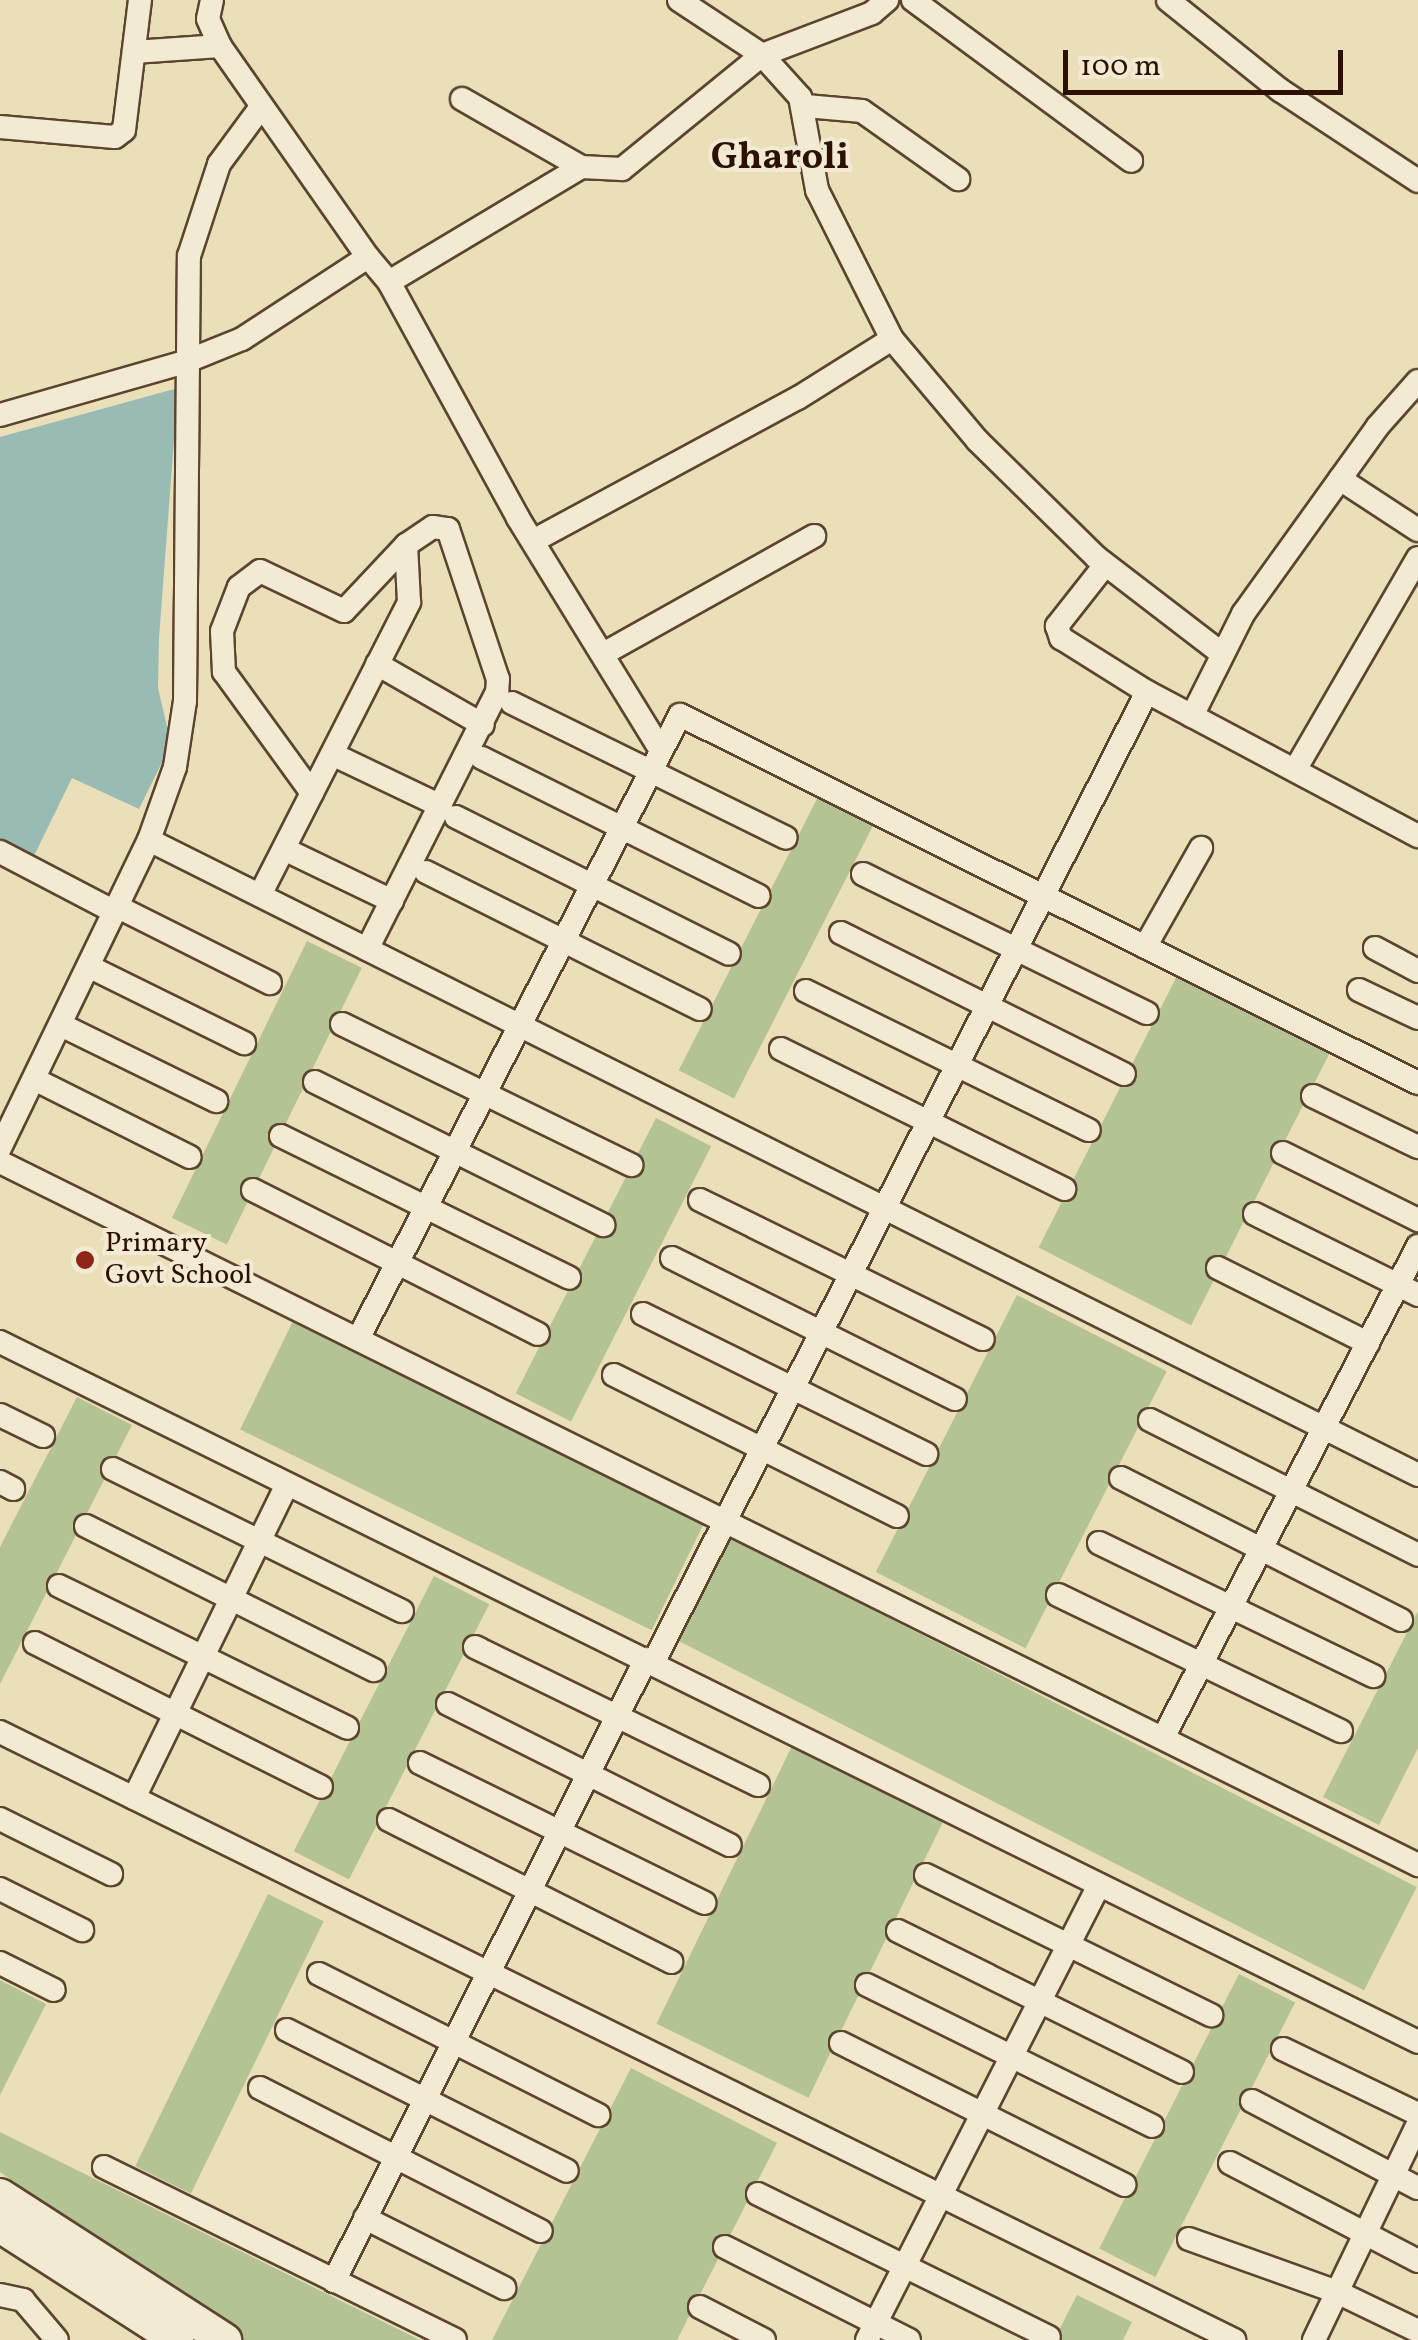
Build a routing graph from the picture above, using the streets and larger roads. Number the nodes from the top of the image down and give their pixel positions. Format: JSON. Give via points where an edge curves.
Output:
{"nodes":[{"id":1,"x":140,"y":0,"type":"edge"},
{"id":2,"x":212,"y":0,"type":"edge"},
{"id":3,"x":679,"y":0,"type":"edge"},
{"id":4,"x":886,"y":0,"type":"edge"},
{"id":5,"x":913,"y":0,"type":"edge"},
{"id":6,"x":1168,"y":0,"type":"edge"},
{"id":7,"x":220,"y":46,"type":"junction"},
{"id":8,"x":134,"y":52,"type":"junction"},
{"id":9,"x":762,"y":55,"type":"junction"},
{"id":10,"x":462,"y":100,"type":"dead end"},
{"id":11,"x":806,"y":106,"type":"junction"},
{"id":12,"x":261,"y":107,"type":"junction"},
{"id":13,"x":0,"y":127,"type":"edge"},
{"id":14,"x":1131,"y":161,"type":"dead end"},
{"id":15,"x":581,"y":167,"type":"junction"},
{"id":16,"x":958,"y":179,"type":"dead end"},
{"id":17,"x":1418,"y":180,"type":"edge"},
{"id":18,"x":368,"y":257,"type":"junction"},
{"id":19,"x":389,"y":282,"type":"junction"},
{"id":20,"x":892,"y":339,"type":"junction"},
{"id":21,"x":184,"y":362,"type":"junction"},
{"id":22,"x":1418,"y":381,"type":"edge"},
{"id":23,"x":0,"y":415,"type":"edge"},
{"id":24,"x":1340,"y":480,"type":"junction"},
{"id":25,"x":1417,"y":528,"type":"edge"},
{"id":26,"x":814,"y":536,"type":"dead end"},
{"id":27,"x":533,"y":541,"type":"junction"},
{"id":28,"x":406,"y":545,"type":"junction"},
{"id":29,"x":1418,"y":558,"type":"edge"},
{"id":30,"x":1105,"y":565,"type":"junction"},
{"id":31,"x":604,"y":654,"type":"junction"},
{"id":32,"x":1220,"y":654,"type":"junction"},
{"id":33,"x":377,"y":664,"type":"junction"},
{"id":34,"x":1147,"y":692,"type":"junction"},
{"id":35,"x":512,"y":704,"type":"dead end"},
{"id":36,"x":1192,"y":716,"type":"junction"},
{"id":37,"x":483,"y":724,"type":"junction"},
{"id":38,"x":658,"y":746,"type":"junction"},
{"id":39,"x":332,"y":754,"type":"junction"},
{"id":40,"x":482,"y":758,"type":"dead end"},
{"id":41,"x":646,"y":769,"type":"junction"},
{"id":42,"x":1295,"y":770,"type":"junction"},
{"id":43,"x":312,"y":793,"type":"junction"},
{"id":44,"x":449,"y":811,"type":"junction"},
{"id":45,"x":618,"y":826,"type":"junction"},
{"id":46,"x":1418,"y":836,"type":"edge"},
{"id":47,"x":786,"y":838,"type":"dead end"},
{"id":48,"x":149,"y":840,"type":"junction"},
{"id":49,"x":1202,"y":848,"type":"dead end"},
{"id":50,"x":284,"y":849,"type":"junction"},
{"id":51,"x":0,"y":852,"type":"edge"},
{"id":52,"x":426,"y":872,"type":"dead end"},
{"id":53,"x":863,"y":874,"type":"dead end"},
{"id":54,"x":589,"y":883,"type":"junction"},
{"id":55,"x":260,"y":896,"type":"junction"},
{"id":56,"x":759,"y":896,"type":"dead end"},
{"id":57,"x":1043,"y":897,"type":"junction"},
{"id":58,"x":392,"y":901,"type":"junction"},
{"id":59,"x":117,"y":909,"type":"junction"},
{"id":60,"x":841,"y":933,"type":"dead end"},
{"id":61,"x":561,"y":939,"type":"junction"},
{"id":62,"x":1145,"y":947,"type":"junction"},
{"id":63,"x":1375,"y":948,"type":"dead end"},
{"id":64,"x":366,"y":949,"type":"junction"},
{"id":65,"x":1016,"y":949,"type":"junction"},
{"id":66,"x":729,"y":954,"type":"dead end"},
{"id":67,"x":90,"y":966,"type":"junction"},
{"id":68,"x":1418,"y":971,"type":"edge"},
{"id":69,"x":270,"y":983,"type":"dead end"},
{"id":70,"x":806,"y":990,"type":"dead end"},
{"id":71,"x":1359,"y":990,"type":"dead end"},
{"id":72,"x":987,"y":1006,"type":"junction"},
{"id":73,"x":700,"y":1008,"type":"dead end"},
{"id":74,"x":1146,"y":1013,"type":"dead end"},
{"id":75,"x":1418,"y":1018,"type":"edge"},
{"id":76,"x":342,"y":1024,"type":"dead end"},
{"id":77,"x":517,"y":1024,"type":"junction"},
{"id":78,"x":62,"y":1025,"type":"junction"},
{"id":79,"x":244,"y":1043,"type":"dead end"},
{"id":80,"x":781,"y":1049,"type":"dead end"},
{"id":81,"x":957,"y":1065,"type":"junction"},
{"id":82,"x":1124,"y":1074,"type":"dead end"},
{"id":83,"x":34,"y":1080,"type":"junction"},
{"id":84,"x":315,"y":1082,"type":"dead end"},
{"id":85,"x":1418,"y":1083,"type":"edge"},
{"id":86,"x":483,"y":1093,"type":"junction"},
{"id":87,"x":1313,"y":1096,"type":"dead end"},
{"id":88,"x":216,"y":1101,"type":"dead end"},
{"id":89,"x":928,"y":1122,"type":"junction"},
{"id":90,"x":1089,"y":1130,"type":"dead end"},
{"id":91,"x":281,"y":1136,"type":"dead end"},
{"id":92,"x":1418,"y":1147,"type":"edge"},
{"id":93,"x":0,"y":1148,"type":"edge"},
{"id":94,"x":454,"y":1150,"type":"junction"},
{"id":95,"x":1284,"y":1153,"type":"dead end"},
{"id":96,"x":190,"y":1157,"type":"dead end"},
{"id":97,"x":0,"y":1162,"type":"edge"},
{"id":98,"x":632,"y":1166,"type":"dead end"},
{"id":99,"x":1064,"y":1189,"type":"dead end"},
{"id":100,"x":253,"y":1190,"type":"dead end"},
{"id":101,"x":700,"y":1200,"type":"dead end"},
{"id":102,"x":425,"y":1206,"type":"junction"},
{"id":103,"x":884,"y":1208,"type":"junction"},
{"id":104,"x":1254,"y":1214,"type":"dead end"},
{"id":105,"x":1418,"y":1220,"type":"edge"},
{"id":106,"x":603,"y":1225,"type":"dead end"},
{"id":107,"x":1418,"y":1246,"type":"edge"},
{"id":108,"x":672,"y":1258,"type":"dead end"},
{"id":109,"x":397,"y":1262,"type":"junction"},
{"id":110,"x":1218,"y":1268,"type":"dead end"},
{"id":111,"x":851,"y":1274,"type":"junction"},
{"id":112,"x":569,"y":1278,"type":"dead end"},
{"id":113,"x":1408,"y":1290,"type":"edge"},
{"id":114,"x":643,"y":1314,"type":"dead end"},
{"id":115,"x":821,"y":1332,"type":"junction"},
{"id":116,"x":538,"y":1334,"type":"dead end"},
{"id":117,"x":984,"y":1338,"type":"dead end"},
{"id":118,"x":358,"y":1339,"type":"junction"},
{"id":119,"x":0,"y":1342,"type":"edge"},
{"id":120,"x":1368,"y":1343,"type":"junction"},
{"id":121,"x":614,"y":1374,"type":"dead end"},
{"id":122,"x":792,"y":1388,"type":"junction"},
{"id":123,"x":955,"y":1399,"type":"dead end"},
{"id":124,"x":0,"y":1415,"type":"edge"},
{"id":125,"x":1150,"y":1420,"type":"dead end"},
{"id":126,"x":1324,"y":1428,"type":"junction"},
{"id":127,"x":43,"y":1436,"type":"dead end"},
{"id":128,"x":762,"y":1448,"type":"junction"},
{"id":129,"x":926,"y":1454,"type":"dead end"},
{"id":130,"x":113,"y":1469,"type":"dead end"},
{"id":131,"x":1418,"y":1475,"type":"edge"},
{"id":132,"x":1121,"y":1478,"type":"dead end"},
{"id":133,"x":287,"y":1484,"type":"junction"},
{"id":134,"x":1291,"y":1491,"type":"junction"},
{"id":135,"x":896,"y":1516,"type":"dead end"},
{"id":136,"x":724,"y":1522,"type":"junction"},
{"id":137,"x":86,"y":1526,"type":"dead end"},
{"id":138,"x":260,"y":1541,"type":"junction"},
{"id":139,"x":1099,"y":1543,"type":"dead end"},
{"id":140,"x":1260,"y":1549,"type":"junction"},
{"id":141,"x":1418,"y":1555,"type":"edge"},
{"id":142,"x":59,"y":1586,"type":"dead end"},
{"id":143,"x":1058,"y":1595,"type":"dead end"},
{"id":144,"x":232,"y":1599,"type":"junction"},
{"id":145,"x":1230,"y":1607,"type":"junction"},
{"id":146,"x":402,"y":1611,"type":"dead end"},
{"id":147,"x":1401,"y":1620,"type":"dead end"},
{"id":148,"x":35,"y":1643,"type":"dead end"},
{"id":149,"x":474,"y":1647,"type":"dead end"},
{"id":150,"x":203,"y":1657,"type":"junction"},
{"id":151,"x":649,"y":1661,"type":"junction"},
{"id":152,"x":1201,"y":1663,"type":"junction"},
{"id":153,"x":374,"y":1670,"type":"dead end"},
{"id":154,"x":1373,"y":1676,"type":"dead end"},
{"id":155,"x":448,"y":1704,"type":"dead end"},
{"id":156,"x":176,"y":1714,"type":"junction"},
{"id":157,"x":618,"y":1717,"type":"junction"},
{"id":158,"x":347,"y":1728,"type":"dead end"},
{"id":159,"x":1341,"y":1730,"type":"dead end"},
{"id":160,"x":0,"y":1732,"type":"edge"},
{"id":161,"x":1164,"y":1736,"type":"junction"},
{"id":162,"x":420,"y":1763,"type":"dead end"},
{"id":163,"x":589,"y":1774,"type":"junction"},
{"id":164,"x":758,"y":1785,"type":"dead end"},
{"id":165,"x":320,"y":1786,"type":"dead end"},
{"id":166,"x":134,"y":1798,"type":"junction"},
{"id":167,"x":0,"y":1819,"type":"edge"},
{"id":168,"x":389,"y":1820,"type":"dead end"},
{"id":169,"x":560,"y":1832,"type":"junction"},
{"id":170,"x":730,"y":1845,"type":"dead end"},
{"id":171,"x":1418,"y":1865,"type":"edge"},
{"id":172,"x":111,"y":1874,"type":"dead end"},
{"id":173,"x":926,"y":1875,"type":"dead end"},
{"id":174,"x":1099,"y":1885,"type":"junction"},
{"id":175,"x":0,"y":1889,"type":"edge"},
{"id":176,"x":530,"y":1891,"type":"junction"},
{"id":177,"x":704,"y":1903,"type":"dead end"},
{"id":178,"x":82,"y":1930,"type":"dead end"},
{"id":179,"x":898,"y":1931,"type":"dead end"},
{"id":180,"x":1068,"y":1945,"type":"junction"},
{"id":181,"x":671,"y":1962,"type":"dead end"},
{"id":182,"x":0,"y":1963,"type":"edge"},
{"id":183,"x":319,"y":1974,"type":"dead end"},
{"id":184,"x":490,"y":1974,"type":"junction"},
{"id":185,"x":867,"y":1985,"type":"dead end"},
{"id":186,"x":54,"y":1990,"type":"dead end"},
{"id":187,"x":1040,"y":2001,"type":"junction"},
{"id":188,"x":1211,"y":2014,"type":"dead end"},
{"id":189,"x":286,"y":2030,"type":"dead end"},
{"id":190,"x":454,"y":2042,"type":"junction"},
{"id":191,"x":840,"y":2042,"type":"dead end"},
{"id":192,"x":1418,"y":2042,"type":"edge"},
{"id":193,"x":1283,"y":2050,"type":"dead end"},
{"id":194,"x":1012,"y":2057,"type":"junction"},
{"id":195,"x":1182,"y":2072,"type":"dead end"},
{"id":196,"x":260,"y":2088,"type":"dead end"},
{"id":197,"x":425,"y":2100,"type":"junction"},
{"id":198,"x":1252,"y":2101,"type":"dead end"},
{"id":199,"x":598,"y":2114,"type":"dead end"},
{"id":200,"x":982,"y":2114,"type":"junction"},
{"id":201,"x":1418,"y":2114,"type":"edge"},
{"id":202,"x":1418,"y":2124,"type":"edge"},
{"id":203,"x":1152,"y":2126,"type":"dead end"},
{"id":204,"x":396,"y":2157,"type":"junction"},
{"id":205,"x":1230,"y":2163,"type":"dead end"},
{"id":206,"x":104,"y":2168,"type":"dead end"},
{"id":207,"x":567,"y":2172,"type":"dead end"},
{"id":208,"x":1394,"y":2175,"type":"junction"},
{"id":209,"x":1124,"y":2185,"type":"dead end"},
{"id":210,"x":1418,"y":2188,"type":"edge"},
{"id":211,"x":758,"y":2194,"type":"dead end"},
{"id":212,"x":0,"y":2196,"type":"edge"},
{"id":213,"x":941,"y":2196,"type":"junction"},
{"id":214,"x":365,"y":2218,"type":"junction"},
{"id":215,"x":0,"y":2226,"type":"edge"},
{"id":216,"x":541,"y":2230,"type":"dead end"},
{"id":217,"x":1366,"y":2234,"type":"junction"},
{"id":218,"x":1189,"y":2239,"type":"dead end"},
{"id":219,"x":725,"y":2247,"type":"dead end"},
{"id":220,"x":1418,"y":2260,"type":"edge"},
{"id":221,"x":905,"y":2266,"type":"junction"},
{"id":222,"x":334,"y":2280,"type":"junction"},
{"id":223,"x":504,"y":2288,"type":"dead end"},
{"id":224,"x":1337,"y":2292,"type":"junction"},
{"id":225,"x":0,"y":2295,"type":"edge"},
{"id":226,"x":700,"y":2307,"type":"dead end"},
{"id":227,"x":1418,"y":2331,"type":"edge"},
{"id":228,"x":872,"y":2332,"type":"edge"},
{"id":229,"x":1049,"y":2337,"type":"dead end"},
{"id":230,"x":58,"y":2340,"type":"edge"},
{"id":231,"x":177,"y":2340,"type":"edge"},
{"id":232,"x":225,"y":2340,"type":"edge"},
{"id":233,"x":455,"y":2340,"type":"edge"},
{"id":234,"x":764,"y":2340,"type":"edge"},
{"id":235,"x":909,"y":2340,"type":"edge"},
{"id":236,"x":1234,"y":2340,"type":"edge"},
{"id":237,"x":1314,"y":2340,"type":"edge"}],
"edges":[{"from":1,"to":8,"type":"street"},
{"from":2,"to":7,"type":"street","via":[[208,19]]},
{"from":3,"to":9,"type":"street"},
{"from":4,"to":9,"type":"street","via":[[872,14]]},
{"from":5,"to":14,"type":"street"},
{"from":6,"to":17,"type":"street","via":[[1280,90]]},
{"from":7,"to":8,"type":"street"},
{"from":7,"to":12,"type":"street"},
{"from":8,"to":13,"type":"street","via":[[128,117],[114,137]]},
{"from":9,"to":11,"type":"street"},
{"from":9,"to":15,"type":"street","via":[[622,169]]},
{"from":10,"to":15,"type":"street"},
{"from":11,"to":16,"type":"street","via":[[862,111]]},
{"from":11,"to":20,"type":"street","via":[[817,190]]},
{"from":12,"to":18,"type":"street"},
{"from":12,"to":21,"type":"street","via":[[219,164],[194,225]]},
{"from":15,"to":19,"type":"street"},
{"from":18,"to":19,"type":"street"},
{"from":18,"to":21,"type":"street","via":[[242,339]]},
{"from":19,"to":27,"type":"street"},
{"from":20,"to":27,"type":"street"},
{"from":20,"to":30,"type":"street","via":[[978,441]]},
{"from":21,"to":23,"type":"street"},
{"from":21,"to":48,"type":"street","via":[[185,701],[175,767]]},
{"from":22,"to":24,"type":"street"},
{"from":24,"to":25,"type":"street"},
{"from":24,"to":32,"type":"street"},
{"from":26,"to":31,"type":"street"},
{"from":27,"to":31,"type":"street"},
{"from":28,"to":33,"type":"street","via":[[411,595]]},
{"from":28,"to":37,"type":"street","via":[[433,527],[454,534],[498,678]]},
{"from":28,"to":43,"type":"street","via":[[344,611],[255,571],[239,587],[222,631],[224,672]]},
{"from":29,"to":42,"type":"street"},
{"from":30,"to":32,"type":"street"},
{"from":30,"to":34,"type":"street","via":[[1056,631]]},
{"from":31,"to":38,"type":"street"},
{"from":32,"to":36,"type":"street"},
{"from":33,"to":37,"type":"street"},
{"from":33,"to":39,"type":"street"},
{"from":34,"to":36,"type":"street"},
{"from":34,"to":57,"type":"street"},
{"from":35,"to":41,"type":"street"},
{"from":36,"to":42,"type":"street"},
{"from":37,"to":44,"type":"street"},
{"from":38,"to":41,"type":"street"},
{"from":38,"to":57,"type":"street","via":[[680,715]]},
{"from":39,"to":43,"type":"street"},
{"from":39,"to":44,"type":"street"},
{"from":40,"to":45,"type":"street"},
{"from":41,"to":45,"type":"street"},
{"from":41,"to":47,"type":"street"},
{"from":42,"to":46,"type":"street"},
{"from":43,"to":50,"type":"street"},
{"from":44,"to":54,"type":"street"},
{"from":44,"to":58,"type":"street"},
{"from":45,"to":54,"type":"street"},
{"from":45,"to":56,"type":"street"},
{"from":48,"to":55,"type":"street"},
{"from":48,"to":59,"type":"street"},
{"from":49,"to":62,"type":"street"},
{"from":50,"to":55,"type":"street"},
{"from":50,"to":58,"type":"street"},
{"from":51,"to":59,"type":"street"},
{"from":52,"to":61,"type":"street"},
{"from":53,"to":65,"type":"street"},
{"from":54,"to":61,"type":"street"},
{"from":54,"to":66,"type":"street"},
{"from":55,"to":64,"type":"street"},
{"from":57,"to":62,"type":"street"},
{"from":57,"to":65,"type":"street"},
{"from":58,"to":64,"type":"street"},
{"from":59,"to":67,"type":"street"},
{"from":59,"to":69,"type":"street"},
{"from":60,"to":72,"type":"street"},
{"from":61,"to":73,"type":"street"},
{"from":61,"to":77,"type":"street"},
{"from":62,"to":85,"type":"street"},
{"from":63,"to":68,"type":"street"},
{"from":64,"to":77,"type":"street"},
{"from":65,"to":72,"type":"street"},
{"from":65,"to":74,"type":"street"},
{"from":67,"to":78,"type":"street"},
{"from":67,"to":79,"type":"street"},
{"from":70,"to":81,"type":"street"},
{"from":71,"to":75,"type":"street"},
{"from":72,"to":81,"type":"street"},
{"from":72,"to":82,"type":"street"},
{"from":76,"to":86,"type":"street"},
{"from":77,"to":86,"type":"street"},
{"from":77,"to":103,"type":"street"},
{"from":78,"to":83,"type":"street"},
{"from":78,"to":88,"type":"street"},
{"from":80,"to":89,"type":"street"},
{"from":81,"to":89,"type":"street"},
{"from":81,"to":90,"type":"street"},
{"from":83,"to":93,"type":"street"},
{"from":83,"to":96,"type":"street"},
{"from":84,"to":94,"type":"street"},
{"from":86,"to":94,"type":"street"},
{"from":86,"to":98,"type":"street"},
{"from":87,"to":92,"type":"street"},
{"from":89,"to":99,"type":"street"},
{"from":89,"to":103,"type":"street"},
{"from":91,"to":102,"type":"street"},
{"from":94,"to":102,"type":"street"},
{"from":94,"to":106,"type":"street"},
{"from":95,"to":105,"type":"street"},
{"from":97,"to":118,"type":"street"},
{"from":100,"to":109,"type":"street"},
{"from":101,"to":111,"type":"street"},
{"from":102,"to":109,"type":"street"},
{"from":102,"to":112,"type":"street"},
{"from":103,"to":111,"type":"street"},
{"from":103,"to":126,"type":"street"},
{"from":104,"to":113,"type":"street"},
{"from":107,"to":113,"type":"street"},
{"from":108,"to":115,"type":"street"},
{"from":109,"to":116,"type":"street"},
{"from":109,"to":118,"type":"street"},
{"from":110,"to":120,"type":"street"},
{"from":111,"to":115,"type":"street"},
{"from":111,"to":117,"type":"street"},
{"from":113,"to":120,"type":"street"},
{"from":114,"to":122,"type":"street"},
{"from":115,"to":122,"type":"street"},
{"from":115,"to":123,"type":"street"},
{"from":118,"to":136,"type":"street"},
{"from":119,"to":133,"type":"street"},
{"from":120,"to":126,"type":"street"},
{"from":121,"to":128,"type":"street"},
{"from":122,"to":128,"type":"street"},
{"from":122,"to":129,"type":"street"},
{"from":124,"to":127,"type":"street"},
{"from":125,"to":134,"type":"street"},
{"from":126,"to":131,"type":"street"},
{"from":126,"to":134,"type":"street"},
{"from":128,"to":135,"type":"street"},
{"from":128,"to":136,"type":"street"},
{"from":130,"to":138,"type":"street"},
{"from":132,"to":140,"type":"street"},
{"from":133,"to":138,"type":"street"},
{"from":133,"to":151,"type":"street"},
{"from":134,"to":140,"type":"street"},
{"from":134,"to":141,"type":"street"},
{"from":136,"to":151,"type":"street"},
{"from":136,"to":161,"type":"street"},
{"from":137,"to":144,"type":"street"},
{"from":138,"to":144,"type":"street"},
{"from":138,"to":146,"type":"street"},
{"from":139,"to":145,"type":"street"},
{"from":140,"to":145,"type":"street"},
{"from":140,"to":147,"type":"street"},
{"from":142,"to":150,"type":"street"},
{"from":143,"to":152,"type":"street"},
{"from":144,"to":150,"type":"street"},
{"from":144,"to":153,"type":"street"},
{"from":145,"to":152,"type":"street"},
{"from":145,"to":154,"type":"street"},
{"from":148,"to":156,"type":"street"},
{"from":149,"to":157,"type":"street"},
{"from":150,"to":156,"type":"street"},
{"from":150,"to":158,"type":"street"},
{"from":151,"to":157,"type":"street"},
{"from":151,"to":174,"type":"street"},
{"from":152,"to":159,"type":"street"},
{"from":152,"to":161,"type":"street"},
{"from":155,"to":163,"type":"street"},
{"from":156,"to":165,"type":"street"},
{"from":156,"to":166,"type":"street"},
{"from":157,"to":163,"type":"street"},
{"from":157,"to":164,"type":"street"},
{"from":160,"to":166,"type":"street"},
{"from":161,"to":171,"type":"street"},
{"from":162,"to":169,"type":"street"},
{"from":163,"to":169,"type":"street"},
{"from":163,"to":170,"type":"street"},
{"from":166,"to":184,"type":"street"},
{"from":167,"to":172,"type":"street"},
{"from":168,"to":176,"type":"street"},
{"from":169,"to":176,"type":"street"},
{"from":169,"to":177,"type":"street"},
{"from":173,"to":180,"type":"street"},
{"from":174,"to":180,"type":"street"},
{"from":174,"to":192,"type":"street"},
{"from":175,"to":178,"type":"street"},
{"from":176,"to":181,"type":"street"},
{"from":176,"to":184,"type":"street"},
{"from":179,"to":187,"type":"street"},
{"from":180,"to":187,"type":"street"},
{"from":180,"to":188,"type":"street"},
{"from":182,"to":186,"type":"street"},
{"from":183,"to":190,"type":"street"},
{"from":184,"to":190,"type":"street"},
{"from":184,"to":213,"type":"street"},
{"from":185,"to":194,"type":"street"},
{"from":187,"to":194,"type":"street"},
{"from":187,"to":195,"type":"street"},
{"from":189,"to":197,"type":"street"},
{"from":190,"to":197,"type":"street"},
{"from":190,"to":199,"type":"street"},
{"from":191,"to":200,"type":"street"},
{"from":193,"to":201,"type":"street"},
{"from":194,"to":200,"type":"street"},
{"from":194,"to":203,"type":"street"},
{"from":196,"to":204,"type":"street"},
{"from":197,"to":204,"type":"street"},
{"from":197,"to":207,"type":"street"},
{"from":198,"to":208,"type":"street"},
{"from":200,"to":209,"type":"street"},
{"from":200,"to":213,"type":"street"},
{"from":202,"to":208,"type":"street"},
{"from":204,"to":214,"type":"street"},
{"from":204,"to":216,"type":"street"},
{"from":205,"to":217,"type":"street"},
{"from":206,"to":222,"type":"street"},
{"from":208,"to":210,"type":"street"},
{"from":208,"to":217,"type":"street"},
{"from":211,"to":221,"type":"street"},
{"from":212,"to":232,"type":"street"},
{"from":213,"to":221,"type":"street"},
{"from":213,"to":236,"type":"street"},
{"from":214,"to":222,"type":"street"},
{"from":214,"to":223,"type":"street"},
{"from":215,"to":231,"type":"street"},
{"from":217,"to":220,"type":"street"},
{"from":217,"to":224,"type":"street"},
{"from":218,"to":224,"type":"street"},
{"from":219,"to":228,"type":"street"},
{"from":221,"to":228,"type":"street"},
{"from":221,"to":229,"type":"street"},
{"from":222,"to":233,"type":"street"},
{"from":224,"to":227,"type":"street"},
{"from":224,"to":237,"type":"street"},
{"from":225,"to":230,"type":"street","via":[[23,2300]]},
{"from":226,"to":234,"type":"street"},
{"from":228,"to":235,"type":"street"}]}
